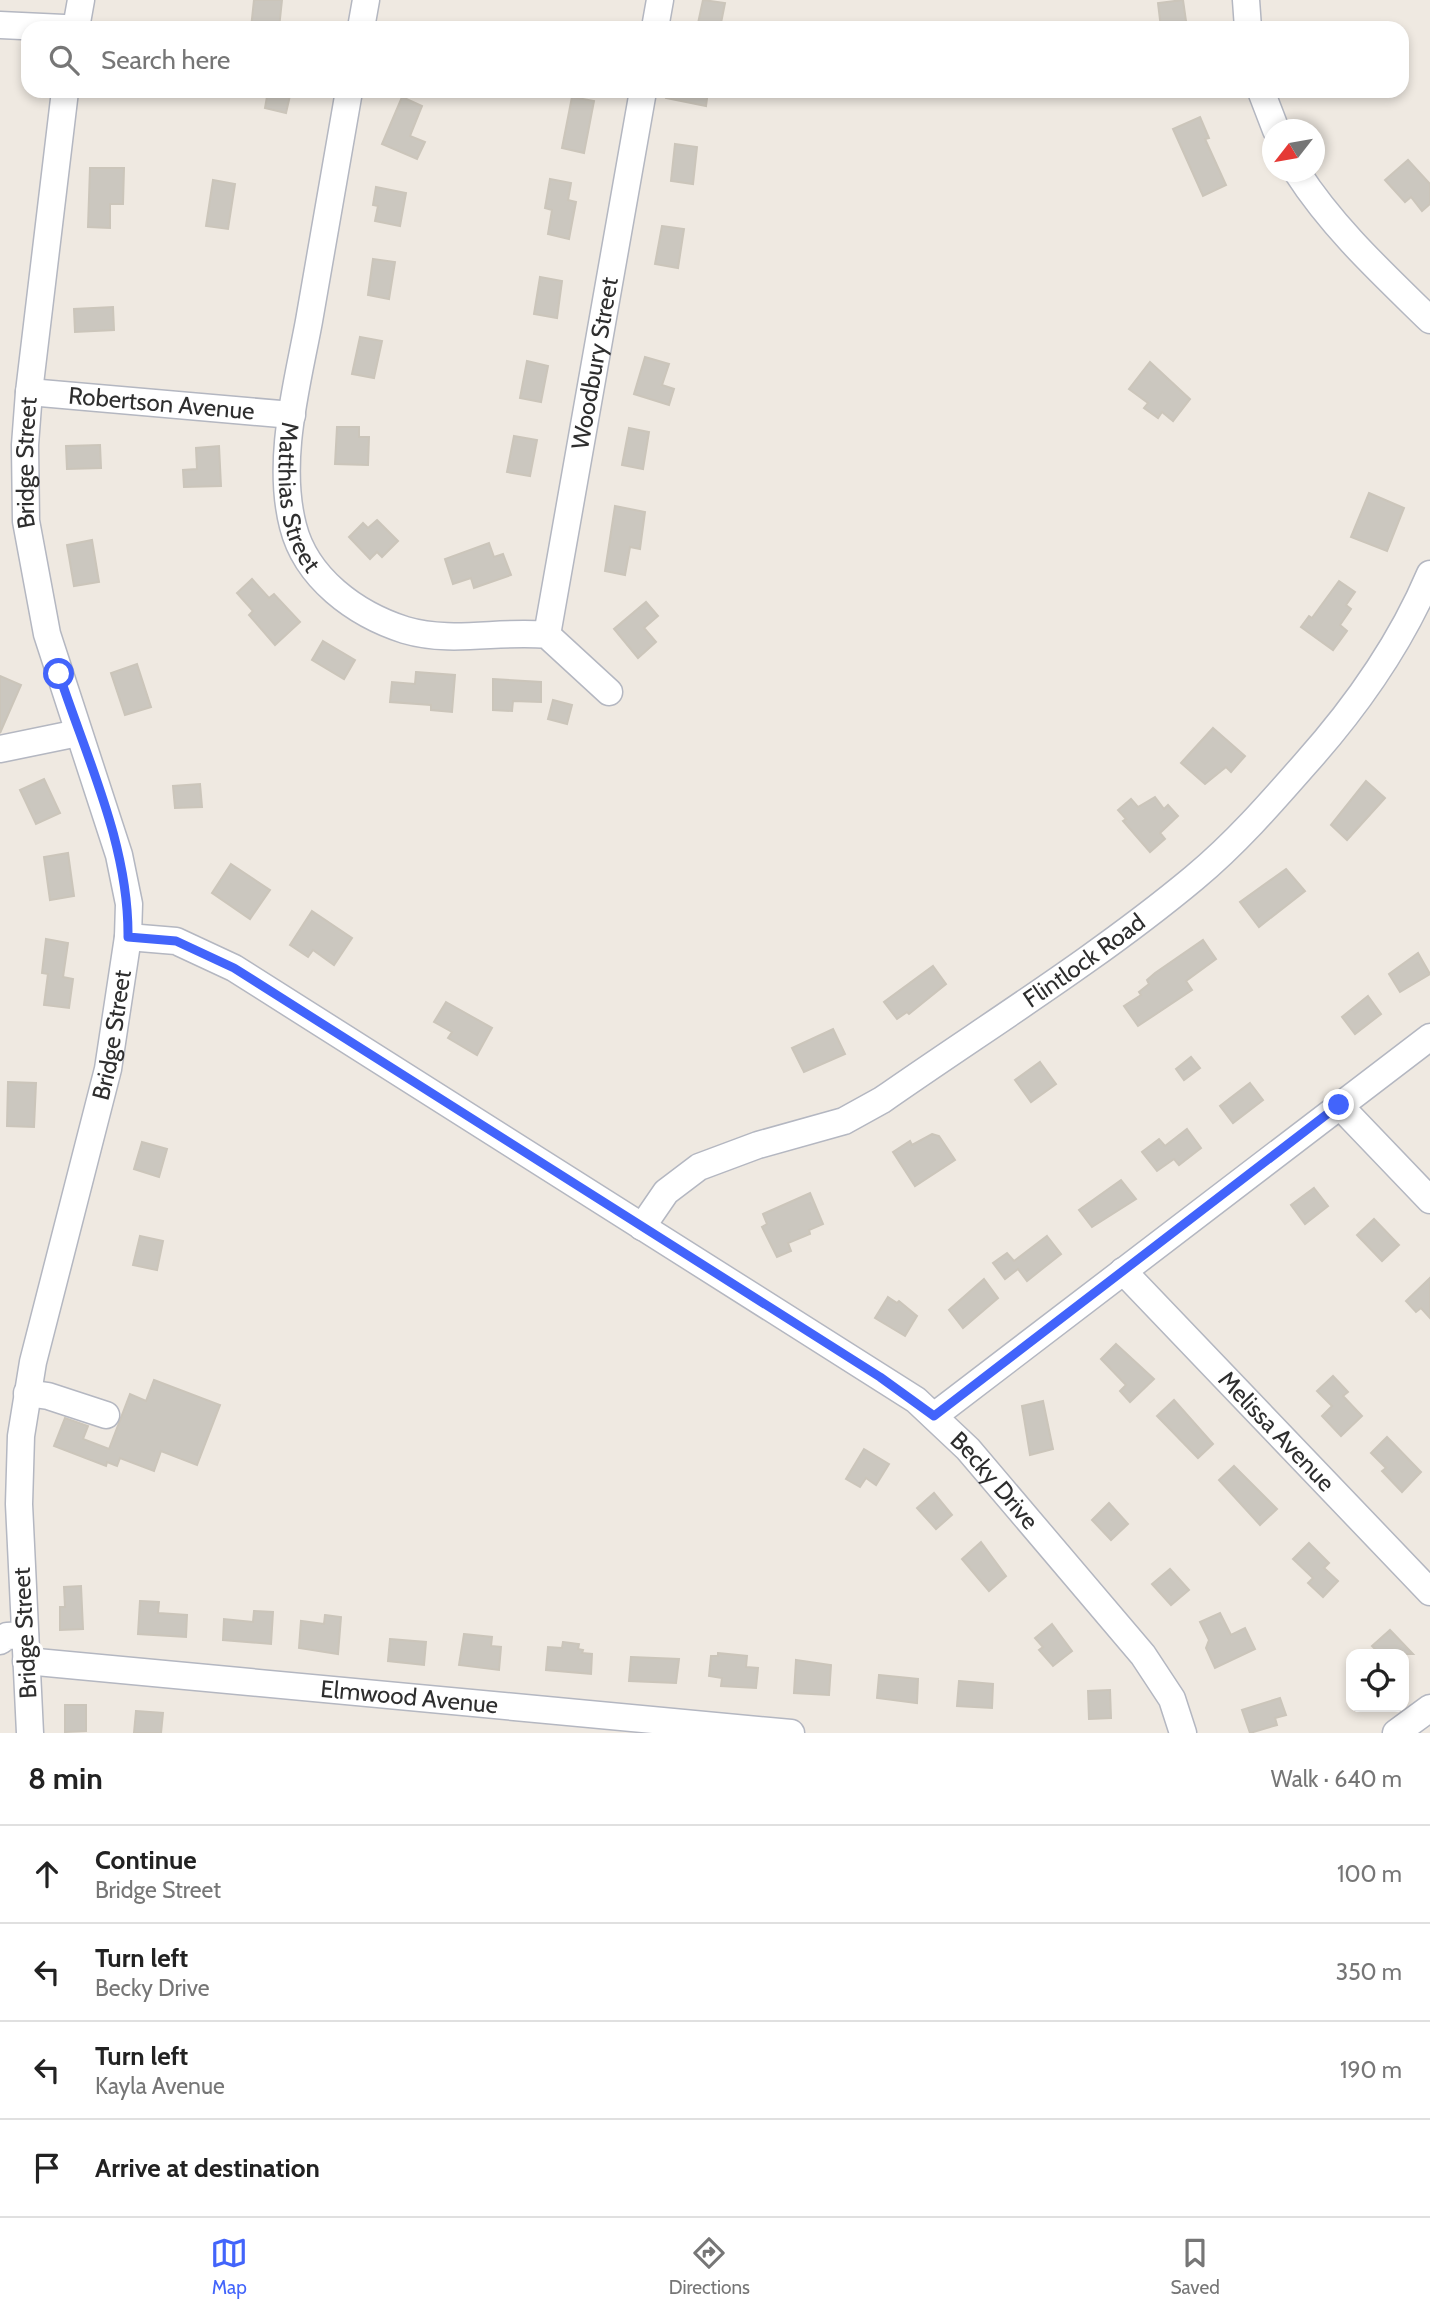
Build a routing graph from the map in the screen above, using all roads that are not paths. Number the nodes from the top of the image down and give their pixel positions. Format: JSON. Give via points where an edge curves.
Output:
{"nodes":[{"id":1,"x":80,"y":0,"type":"edge"},
{"id":2,"x":366,"y":0,"type":"edge"},
{"id":3,"x":660,"y":0,"type":"edge"},
{"id":4,"x":1246,"y":0,"type":"edge"},
{"id":5,"x":77,"y":21,"type":"edge"},
{"id":6,"x":362,"y":21,"type":"edge"},
{"id":7,"x":656,"y":21,"type":"edge"},
{"id":8,"x":1248,"y":21,"type":"edge"},
{"id":9,"x":0,"y":25,"type":"edge"},
{"id":10,"x":21,"y":26,"type":"edge"},
{"id":11,"x":64,"y":98,"type":"edge"},
{"id":12,"x":348,"y":98,"type":"edge"},
{"id":13,"x":642,"y":98,"type":"edge"},
{"id":14,"x":1264,"y":98,"type":"edge"},
{"id":15,"x":1272,"y":119,"type":"edge"},
{"id":16,"x":1304,"y":182,"type":"edge"},
{"id":17,"x":1430,"y":320,"type":"edge"},
{"id":18,"x":29,"y":392,"type":"junction"},
{"id":19,"x":292,"y":415,"type":"junction"},
{"id":20,"x":1430,"y":574,"type":"edge"},
{"id":21,"x":1423,"y":613,"type":"edge"},
{"id":22,"x":547,"y":635,"type":"junction"},
{"id":23,"x":609,"y":692,"type":"dead end"},
{"id":24,"x":78,"y":733,"type":"junction"},
{"id":25,"x":0,"y":749,"type":"edge"},
{"id":26,"x":128,"y":937,"type":"junction"},
{"id":27,"x":1430,"y":1037,"type":"edge"},
{"id":28,"x":1339,"y":1105,"type":"junction"},
{"id":29,"x":1430,"y":1200,"type":"edge"},
{"id":30,"x":642,"y":1227,"type":"junction"},
{"id":31,"x":1123,"y":1271,"type":"junction"},
{"id":32,"x":27,"y":1393,"type":"junction"},
{"id":33,"x":106,"y":1415,"type":"dead end"},
{"id":34,"x":934,"y":1416,"type":"junction"},
{"id":35,"x":1430,"y":1592,"type":"edge"},
{"id":36,"x":12,"y":1638,"type":"edge"},
{"id":37,"x":26,"y":1661,"type":"junction"},
{"id":38,"x":1430,"y":1708,"type":"edge"},
{"id":39,"x":533,"y":1721,"type":"edge"},
{"id":40,"x":30,"y":1733,"type":"edge"},
{"id":41,"x":791,"y":1733,"type":"edge"},
{"id":42,"x":1183,"y":1733,"type":"edge"},
{"id":43,"x":1396,"y":1733,"type":"edge"}],
"edges":[{"from":1,"to":5,"type":"street"},
{"from":2,"to":6,"type":"street"},
{"from":3,"to":7,"type":"street"},
{"from":4,"to":8,"type":"street"},
{"from":9,"to":10,"type":"street"},
{"from":11,"to":18,"type":"street","name":"Bridge Street"},
{"from":12,"to":19,"type":"street","name":"Matthias Street"},
{"from":13,"to":22,"type":"street","name":"Woodbury Street"},
{"from":14,"to":15,"type":"street"},
{"from":16,"to":17,"type":"street","via":[[1349,239]]},
{"from":18,"to":19,"type":"street","name":"Robertson Avenue"},
{"from":18,"to":24,"type":"street","name":"Bridge Street","via":[[24,484],[31,556],[47,634]]},
{"from":19,"to":22,"type":"street","name":"Matthias Street","via":[[288,471],[293,526],[309,562],[337,594],[404,630],[439,636]]},
{"from":20,"to":21,"type":"street","name":"Flintlock Road"},
{"from":21,"to":30,"type":"street","name":"Flintlock Road","via":[[1336,729],[1259,815],[1194,878],[882,1100],[844,1121],[699,1167],[666,1192]]},
{"from":22,"to":23,"type":"street"},
{"from":24,"to":25,"type":"street"},
{"from":24,"to":26,"type":"street","name":"Bridge Street","via":[[120,855],[129,904]]},
{"from":26,"to":30,"type":"street","name":"Becky Drive","via":[[176,941],[234,968]]},
{"from":26,"to":32,"type":"street","name":"Bridge Street","via":[[108,1069]]},
{"from":27,"to":28,"type":"street"},
{"from":28,"to":29,"type":"street"},
{"from":28,"to":31,"type":"street"},
{"from":30,"to":34,"type":"street","name":"Becky Drive"},
{"from":31,"to":34,"type":"street"},
{"from":31,"to":35,"type":"street","name":"Melissa Avenue"},
{"from":32,"to":33,"type":"street"},
{"from":32,"to":36,"type":"street","name":"Bridge Street","via":[[19,1459]]},
{"from":34,"to":42,"type":"street","name":"Becky Drive","via":[[968,1449],[1143,1655],[1172,1699]]},
{"from":36,"to":37,"type":"street","name":"Bridge Street"},
{"from":37,"to":39,"type":"street","name":"Elmwood Avenue"},
{"from":37,"to":40,"type":"street","name":"Bridge Street"},
{"from":38,"to":43,"type":"street"},
{"from":39,"to":41,"type":"street","name":"Elmwood Avenue"}]}
